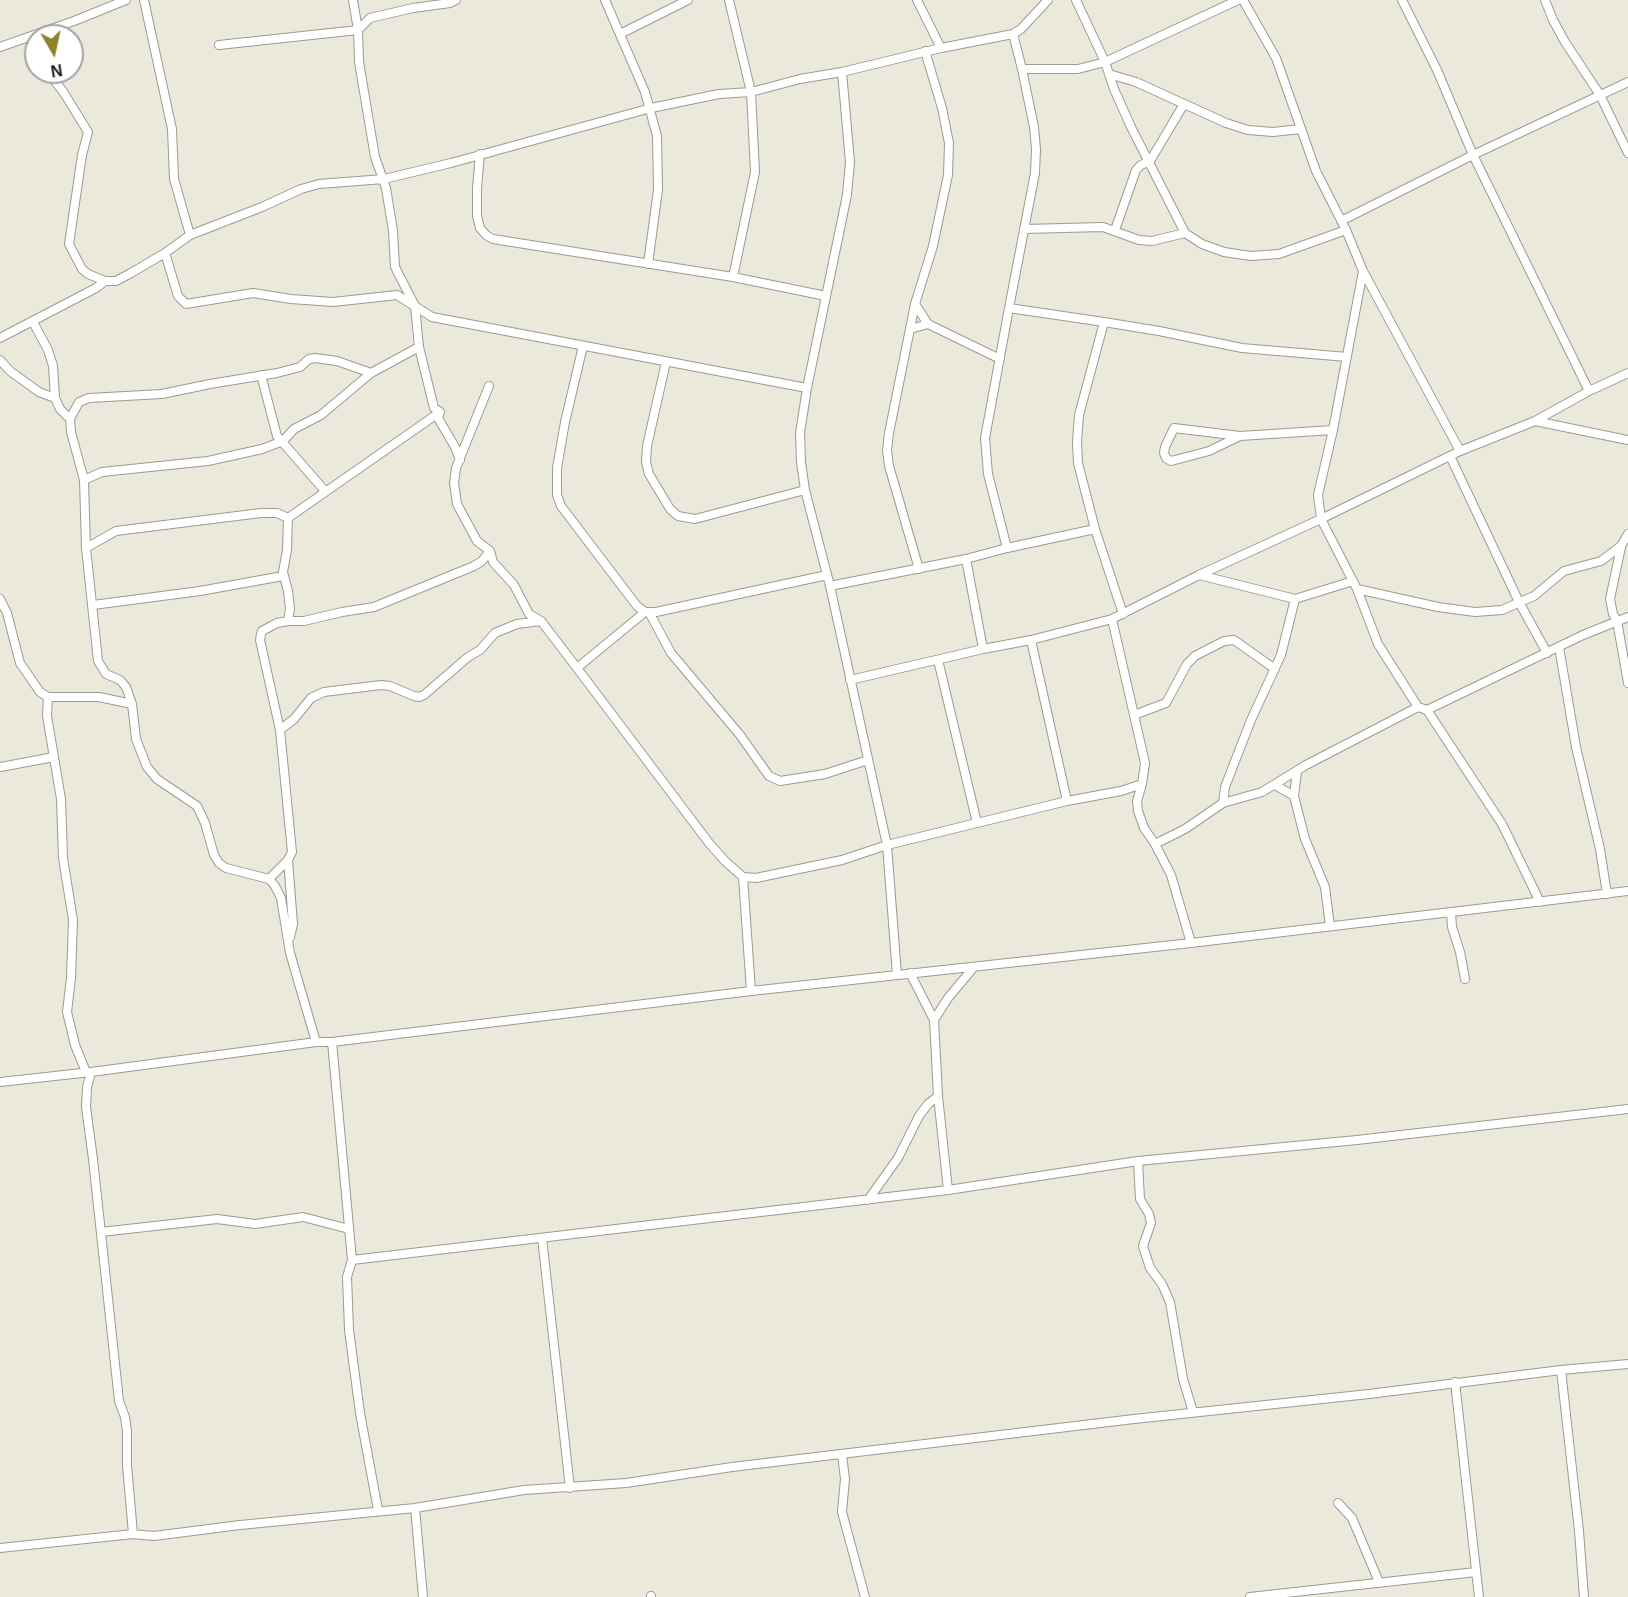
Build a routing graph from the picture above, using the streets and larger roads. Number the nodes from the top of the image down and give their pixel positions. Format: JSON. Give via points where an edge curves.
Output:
{"nodes":[{"id":1,"x":126,"y":0,"type":"edge"},
{"id":2,"x":144,"y":0,"type":"edge"},
{"id":3,"x":353,"y":0,"type":"edge"},
{"id":4,"x":456,"y":0,"type":"edge"},
{"id":5,"x":605,"y":0,"type":"edge"},
{"id":6,"x":688,"y":0,"type":"edge"},
{"id":7,"x":729,"y":0,"type":"edge"},
{"id":8,"x":917,"y":0,"type":"edge"},
{"id":9,"x":1048,"y":0,"type":"edge"},
{"id":10,"x":1076,"y":0,"type":"edge"},
{"id":11,"x":1238,"y":0,"type":"edge"},
{"id":12,"x":1244,"y":0,"type":"edge"},
{"id":13,"x":1402,"y":0,"type":"edge"},
{"id":14,"x":1545,"y":0,"type":"edge"},
{"id":15,"x":69,"y":24,"type":"edge"},
{"id":16,"x":358,"y":30,"type":"junction"},
{"id":17,"x":620,"y":34,"type":"junction"},
{"id":18,"x":1013,"y":34,"type":"junction"},
{"id":19,"x":24,"y":41,"type":"edge"},
{"id":20,"x":219,"y":45,"type":"dead end"},
{"id":21,"x":0,"y":47,"type":"edge"},
{"id":22,"x":940,"y":48,"type":"junction"},
{"id":23,"x":925,"y":51,"type":"junction"},
{"id":24,"x":1105,"y":62,"type":"junction"},
{"id":25,"x":1022,"y":69,"type":"junction"},
{"id":26,"x":842,"y":72,"type":"junction"},
{"id":27,"x":1109,"y":74,"type":"junction"},
{"id":28,"x":1628,"y":82,"type":"edge"},
{"id":29,"x":57,"y":84,"type":"edge"},
{"id":30,"x":752,"y":92,"type":"junction"},
{"id":31,"x":1600,"y":95,"type":"junction"},
{"id":32,"x":1184,"y":104,"type":"junction"},
{"id":33,"x":651,"y":108,"type":"junction"},
{"id":34,"x":1301,"y":129,"type":"junction"},
{"id":35,"x":1628,"y":153,"type":"edge"},
{"id":36,"x":480,"y":154,"type":"junction"},
{"id":37,"x":1473,"y":154,"type":"junction"},
{"id":38,"x":1150,"y":161,"type":"junction"},
{"id":39,"x":384,"y":179,"type":"junction"},
{"id":40,"x":1341,"y":221,"type":"junction"},
{"id":41,"x":1023,"y":229,"type":"junction"},
{"id":42,"x":1115,"y":230,"type":"junction"},
{"id":43,"x":1346,"y":230,"type":"junction"},
{"id":44,"x":1185,"y":232,"type":"junction"},
{"id":45,"x":190,"y":235,"type":"junction"},
{"id":46,"x":165,"y":253,"type":"junction"},
{"id":47,"x":648,"y":264,"type":"junction"},
{"id":48,"x":1363,"y":271,"type":"junction"},
{"id":49,"x":733,"y":277,"type":"junction"},
{"id":50,"x":105,"y":281,"type":"junction"},
{"id":51,"x":826,"y":296,"type":"junction"},
{"id":52,"x":915,"y":304,"type":"junction"},
{"id":53,"x":416,"y":306,"type":"junction"},
{"id":54,"x":1009,"y":308,"type":"junction"},
{"id":55,"x":33,"y":322,"type":"junction"},
{"id":56,"x":1104,"y":322,"type":"junction"},
{"id":57,"x":928,"y":324,"type":"junction"},
{"id":58,"x":910,"y":329,"type":"junction"},
{"id":59,"x":0,"y":338,"type":"edge"},
{"id":60,"x":583,"y":346,"type":"junction"},
{"id":61,"x":419,"y":347,"type":"junction"},
{"id":62,"x":1347,"y":357,"type":"junction"},
{"id":63,"x":1000,"y":358,"type":"junction"},
{"id":64,"x":0,"y":360,"type":"edge"},
{"id":65,"x":666,"y":362,"type":"junction"},
{"id":66,"x":371,"y":373,"type":"junction"},
{"id":67,"x":1628,"y":373,"type":"edge"},
{"id":68,"x":261,"y":375,"type":"junction"},
{"id":69,"x":489,"y":386,"type":"dead end"},
{"id":70,"x":807,"y":388,"type":"junction"},
{"id":71,"x":1589,"y":391,"type":"junction"},
{"id":72,"x":55,"y":398,"type":"junction"},
{"id":73,"x":440,"y":412,"type":"junction"},
{"id":74,"x":70,"y":419,"type":"junction"},
{"id":75,"x":1535,"y":420,"type":"junction"},
{"id":76,"x":1333,"y":430,"type":"junction"},
{"id":77,"x":1240,"y":436,"type":"junction"},
{"id":78,"x":1628,"y":440,"type":"edge"},
{"id":79,"x":283,"y":441,"type":"junction"},
{"id":80,"x":1460,"y":451,"type":"junction"},
{"id":81,"x":1450,"y":456,"type":"junction"},
{"id":82,"x":460,"y":460,"type":"junction"},
{"id":83,"x":84,"y":480,"type":"junction"},
{"id":84,"x":806,"y":490,"type":"junction"},
{"id":85,"x":324,"y":492,"type":"junction"},
{"id":86,"x":288,"y":518,"type":"junction"},
{"id":87,"x":1322,"y":519,"type":"junction"},
{"id":88,"x":1095,"y":529,"type":"junction"},
{"id":89,"x":1628,"y":534,"type":"edge"},
{"id":90,"x":1621,"y":546,"type":"junction"},
{"id":91,"x":86,"y":548,"type":"junction"},
{"id":92,"x":1007,"y":548,"type":"junction"},
{"id":93,"x":490,"y":551,"type":"junction"},
{"id":94,"x":966,"y":559,"type":"junction"},
{"id":95,"x":919,"y":569,"type":"junction"},
{"id":96,"x":827,"y":575,"type":"junction"},
{"id":97,"x":1199,"y":575,"type":"junction"},
{"id":98,"x":283,"y":576,"type":"junction"},
{"id":99,"x":1353,"y":581,"type":"junction"},
{"id":100,"x":830,"y":586,"type":"junction"},
{"id":101,"x":1357,"y":589,"type":"junction"},
{"id":102,"x":0,"y":598,"type":"edge"},
{"id":103,"x":1294,"y":599,"type":"junction"},
{"id":104,"x":1520,"y":602,"type":"junction"},
{"id":105,"x":93,"y":605,"type":"junction"},
{"id":106,"x":647,"y":612,"type":"junction"},
{"id":107,"x":1123,"y":614,"type":"junction"},
{"id":108,"x":1628,"y":616,"type":"edge"},
{"id":109,"x":1112,"y":619,"type":"junction"},
{"id":110,"x":288,"y":621,"type":"junction"},
{"id":111,"x":541,"y":621,"type":"junction"},
{"id":112,"x":1617,"y":621,"type":"junction"},
{"id":113,"x":1031,"y":640,"type":"junction"},
{"id":114,"x":1559,"y":647,"type":"junction"},
{"id":115,"x":983,"y":649,"type":"junction"},
{"id":116,"x":1547,"y":653,"type":"junction"},
{"id":117,"x":938,"y":660,"type":"junction"},
{"id":118,"x":577,"y":668,"type":"junction"},
{"id":119,"x":1275,"y":669,"type":"junction"},
{"id":120,"x":850,"y":680,"type":"junction"},
{"id":121,"x":1628,"y":683,"type":"edge"},
{"id":122,"x":48,"y":697,"type":"junction"},
{"id":123,"x":132,"y":704,"type":"junction"},
{"id":124,"x":1418,"y":707,"type":"junction"},
{"id":125,"x":1427,"y":710,"type":"junction"},
{"id":126,"x":1134,"y":716,"type":"junction"},
{"id":127,"x":280,"y":730,"type":"junction"},
{"id":128,"x":54,"y":757,"type":"junction"},
{"id":129,"x":868,"y":760,"type":"junction"},
{"id":130,"x":0,"y":767,"type":"edge"},
{"id":131,"x":1297,"y":771,"type":"junction"},
{"id":132,"x":1142,"y":784,"type":"junction"},
{"id":133,"x":1275,"y":785,"type":"junction"},
{"id":134,"x":1121,"y":791,"type":"junction"},
{"id":135,"x":1294,"y":796,"type":"junction"},
{"id":136,"x":1067,"y":801,"type":"junction"},
{"id":137,"x":1137,"y":801,"type":"junction"},
{"id":138,"x":1224,"y":803,"type":"junction"},
{"id":139,"x":977,"y":823,"type":"junction"},
{"id":140,"x":1155,"y":844,"type":"junction"},
{"id":141,"x":887,"y":845,"type":"junction"},
{"id":142,"x":288,"y":861,"type":"junction"},
{"id":143,"x":743,"y":877,"type":"junction"},
{"id":144,"x":269,"y":879,"type":"junction"},
{"id":145,"x":1628,"y":891,"type":"edge"},
{"id":146,"x":1607,"y":894,"type":"junction"},
{"id":147,"x":1540,"y":902,"type":"junction"},
{"id":148,"x":1451,"y":912,"type":"junction"},
{"id":149,"x":1330,"y":926,"type":"junction"},
{"id":150,"x":289,"y":942,"type":"junction"},
{"id":151,"x":1191,"y":943,"type":"junction"},
{"id":152,"x":974,"y":967,"type":"junction"},
{"id":153,"x":910,"y":973,"type":"junction"},
{"id":154,"x":897,"y":975,"type":"junction"},
{"id":155,"x":1466,"y":979,"type":"dead end"},
{"id":156,"x":751,"y":991,"type":"junction"},
{"id":157,"x":934,"y":1020,"type":"junction"},
{"id":158,"x":316,"y":1042,"type":"junction"},
{"id":159,"x":332,"y":1042,"type":"junction"},
{"id":160,"x":89,"y":1072,"type":"junction"},
{"id":161,"x":0,"y":1082,"type":"edge"},
{"id":162,"x":938,"y":1096,"type":"junction"},
{"id":163,"x":1628,"y":1109,"type":"edge"},
{"id":164,"x":1138,"y":1161,"type":"junction"},
{"id":165,"x":948,"y":1190,"type":"junction"},
{"id":166,"x":868,"y":1200,"type":"junction"},
{"id":167,"x":349,"y":1230,"type":"junction"},
{"id":168,"x":101,"y":1232,"type":"junction"},
{"id":169,"x":542,"y":1238,"type":"junction"},
{"id":170,"x":352,"y":1260,"type":"junction"},
{"id":171,"x":1628,"y":1364,"type":"edge"},
{"id":172,"x":1561,"y":1370,"type":"junction"},
{"id":173,"x":1455,"y":1383,"type":"junction"},
{"id":174,"x":1193,"y":1412,"type":"junction"},
{"id":175,"x":842,"y":1455,"type":"junction"},
{"id":176,"x":570,"y":1488,"type":"junction"},
{"id":177,"x":1338,"y":1503,"type":"dead end"},
{"id":178,"x":414,"y":1508,"type":"junction"},
{"id":179,"x":378,"y":1510,"type":"junction"},
{"id":180,"x":133,"y":1534,"type":"junction"},
{"id":181,"x":0,"y":1548,"type":"edge"},
{"id":182,"x":1476,"y":1572,"type":"junction"},
{"id":183,"x":1379,"y":1582,"type":"junction"},
{"id":184,"x":423,"y":1597,"type":"edge"},
{"id":185,"x":865,"y":1597,"type":"edge"},
{"id":186,"x":1250,"y":1597,"type":"edge"},
{"id":187,"x":1479,"y":1597,"type":"edge"},
{"id":188,"x":1584,"y":1597,"type":"edge"}],
"edges":[{"from":1,"to":15,"type":"street"},
{"from":2,"to":45,"type":"street","via":[[172,129],[174,179]]},
{"from":3,"to":16,"type":"street"},
{"from":4,"to":16,"type":"street","via":[[370,18]]},
{"from":5,"to":17,"type":"street"},
{"from":6,"to":17,"type":"street"},
{"from":7,"to":30,"type":"street"},
{"from":8,"to":22,"type":"street"},
{"from":9,"to":18,"type":"street"},
{"from":10,"to":24,"type":"street"},
{"from":11,"to":24,"type":"street"},
{"from":12,"to":34,"type":"street","via":[[1276,58]]},
{"from":13,"to":37,"type":"street"},
{"from":14,"to":31,"type":"street","via":[[1565,42]]},
{"from":16,"to":20,"type":"street"},
{"from":16,"to":39,"type":"street","via":[[359,62],[375,157]]},
{"from":17,"to":33,"type":"street"},
{"from":18,"to":22,"type":"street"},
{"from":18,"to":25,"type":"street"},
{"from":19,"to":21,"type":"street"},
{"from":22,"to":23,"type":"street"},
{"from":23,"to":26,"type":"street"},
{"from":23,"to":52,"type":"street","via":[[949,143],[948,175],[933,246]]},
{"from":24,"to":25,"type":"street","via":[[1078,69]]},
{"from":24,"to":27,"type":"street"},
{"from":25,"to":41,"type":"street","via":[[1036,149]]},
{"from":26,"to":30,"type":"street"},
{"from":26,"to":51,"type":"street","via":[[850,162]]},
{"from":27,"to":32,"type":"street"},
{"from":27,"to":38,"type":"street"},
{"from":28,"to":31,"type":"street"},
{"from":29,"to":50,"type":"street","via":[[88,132],[69,244],[82,269]]},
{"from":30,"to":33,"type":"street","via":[[719,94]]},
{"from":30,"to":49,"type":"street","via":[[755,172]]},
{"from":31,"to":35,"type":"street"},
{"from":31,"to":37,"type":"street"},
{"from":32,"to":34,"type":"street","via":[[1248,130]]},
{"from":32,"to":38,"type":"street"},
{"from":33,"to":36,"type":"street"},
{"from":33,"to":47,"type":"street","via":[[659,161]]},
{"from":34,"to":40,"type":"street"},
{"from":36,"to":39,"type":"street"},
{"from":36,"to":47,"type":"street","via":[[477,216],[486,235]]},
{"from":37,"to":40,"type":"street"},
{"from":37,"to":71,"type":"street"},
{"from":38,"to":42,"type":"street","via":[[1136,170]]},
{"from":38,"to":44,"type":"street"},
{"from":39,"to":45,"type":"street","via":[[301,189]]},
{"from":39,"to":53,"type":"street","via":[[395,267]]},
{"from":40,"to":43,"type":"street"},
{"from":41,"to":42,"type":"street","via":[[1084,226]]},
{"from":41,"to":54,"type":"street"},
{"from":42,"to":44,"type":"street","via":[[1152,241]]},
{"from":43,"to":44,"type":"street","via":[[1279,254],[1251,256],[1202,244]]},
{"from":43,"to":48,"type":"street"},
{"from":45,"to":46,"type":"street"},
{"from":46,"to":50,"type":"street","via":[[116,281]]},
{"from":46,"to":53,"type":"street","via":[[178,296],[186,304],[253,293],[333,302],[391,294]]},
{"from":47,"to":49,"type":"street"},
{"from":48,"to":62,"type":"street"},
{"from":48,"to":80,"type":"street"},
{"from":49,"to":51,"type":"street"},
{"from":50,"to":55,"type":"street"},
{"from":51,"to":70,"type":"street"},
{"from":52,"to":57,"type":"street"},
{"from":52,"to":58,"type":"street"},
{"from":53,"to":60,"type":"street","via":[[432,317]]},
{"from":53,"to":61,"type":"street"},
{"from":54,"to":56,"type":"street"},
{"from":54,"to":63,"type":"street"},
{"from":55,"to":59,"type":"street"},
{"from":55,"to":72,"type":"street","via":[[53,366]]},
{"from":56,"to":62,"type":"street","via":[[1242,348]]},
{"from":56,"to":88,"type":"street","via":[[1079,415],[1077,442],[1078,463]]},
{"from":57,"to":58,"type":"street"},
{"from":57,"to":63,"type":"street"},
{"from":58,"to":95,"type":"street","via":[[887,450]]},
{"from":60,"to":65,"type":"street"},
{"from":60,"to":106,"type":"street","via":[[561,445],[557,495],[561,506],[637,606]]},
{"from":61,"to":66,"type":"street"},
{"from":61,"to":73,"type":"street","via":[[434,408]]},
{"from":62,"to":76,"type":"street"},
{"from":63,"to":92,"type":"street","via":[[985,457]]},
{"from":64,"to":72,"type":"street","via":[[39,392]]},
{"from":65,"to":70,"type":"street"},
{"from":65,"to":84,"type":"street","via":[[646,462],[670,509],[678,516],[695,519]]},
{"from":66,"to":68,"type":"street","via":[[315,358],[300,367]]},
{"from":66,"to":79,"type":"street"},
{"from":67,"to":71,"type":"street"},
{"from":68,"to":74,"type":"street","via":[[162,394],[89,398],[79,402]]},
{"from":68,"to":79,"type":"street","via":[[274,431]]},
{"from":69,"to":82,"type":"street"},
{"from":70,"to":84,"type":"street","via":[[800,434]]},
{"from":71,"to":75,"type":"street"},
{"from":72,"to":74,"type":"street"},
{"from":73,"to":82,"type":"street","via":[[438,418]]},
{"from":73,"to":85,"type":"street"},
{"from":74,"to":83,"type":"street"},
{"from":75,"to":78,"type":"street"},
{"from":75,"to":80,"type":"street"},
{"from":76,"to":77,"type":"street"},
{"from":76,"to":87,"type":"street","via":[[1318,495]]},
{"from":77,"to":77,"type":"street","via":[[1209,451],[1171,461],[1164,453],[1174,428]]},
{"from":79,"to":83,"type":"street","via":[[207,461],[102,472]]},
{"from":79,"to":85,"type":"street"},
{"from":80,"to":81,"type":"street"},
{"from":81,"to":87,"type":"street"},
{"from":81,"to":104,"type":"street"},
{"from":82,"to":93,"type":"street","via":[[454,483],[457,504],[477,541]]},
{"from":83,"to":91,"type":"street"},
{"from":84,"to":96,"type":"street"},
{"from":85,"to":86,"type":"street"},
{"from":86,"to":91,"type":"street","via":[[261,513],[116,531]]},
{"from":86,"to":98,"type":"street"},
{"from":87,"to":97,"type":"street"},
{"from":87,"to":99,"type":"street"},
{"from":88,"to":92,"type":"street"},
{"from":88,"to":107,"type":"street"},
{"from":89,"to":90,"type":"street"},
{"from":90,"to":104,"type":"street","via":[[1601,561],[1564,571],[1534,596]]},
{"from":90,"to":112,"type":"street","via":[[1610,599]]},
{"from":91,"to":105,"type":"street"},
{"from":92,"to":94,"type":"street"},
{"from":93,"to":110,"type":"street","via":[[474,566],[374,607]]},
{"from":93,"to":111,"type":"street","via":[[529,614]]},
{"from":94,"to":95,"type":"street"},
{"from":94,"to":115,"type":"street"},
{"from":95,"to":100,"type":"street"},
{"from":96,"to":100,"type":"street"},
{"from":96,"to":106,"type":"street"},
{"from":97,"to":103,"type":"street"},
{"from":97,"to":107,"type":"street"},
{"from":98,"to":105,"type":"street"},
{"from":98,"to":110,"type":"street","via":[[290,609]]},
{"from":99,"to":101,"type":"street"},
{"from":99,"to":103,"type":"street"},
{"from":100,"to":120,"type":"street"},
{"from":101,"to":104,"type":"street","via":[[1474,612],[1502,610]]},
{"from":101,"to":124,"type":"street","via":[[1378,644]]},
{"from":102,"to":122,"type":"street","via":[[20,663]]},
{"from":103,"to":119,"type":"street"},
{"from":104,"to":116,"type":"street"},
{"from":105,"to":123,"type":"street","via":[[98,660],[106,674],[126,687]]},
{"from":106,"to":118,"type":"street"},
{"from":106,"to":129,"type":"street","via":[[671,653],[769,776],[780,781],[825,774]]},
{"from":107,"to":109,"type":"street"},
{"from":108,"to":112,"type":"street"},
{"from":109,"to":113,"type":"street"},
{"from":109,"to":126,"type":"street"},
{"from":110,"to":127,"type":"street","via":[[262,631],[260,640]]},
{"from":111,"to":118,"type":"street"},
{"from":111,"to":127,"type":"street","via":[[495,633],[484,647],[424,695],[414,696],[381,685],[324,692],[311,698]]},
{"from":112,"to":114,"type":"street"},
{"from":112,"to":121,"type":"street"},
{"from":113,"to":115,"type":"street"},
{"from":113,"to":136,"type":"street"},
{"from":114,"to":116,"type":"street"},
{"from":114,"to":146,"type":"street"},
{"from":115,"to":117,"type":"street"},
{"from":116,"to":125,"type":"street"},
{"from":117,"to":120,"type":"street"},
{"from":117,"to":139,"type":"street"},
{"from":118,"to":143,"type":"street","via":[[709,843]]},
{"from":119,"to":126,"type":"street","via":[[1229,640],[1195,656],[1166,703]]},
{"from":119,"to":138,"type":"street","via":[[1251,720],[1226,787]]},
{"from":120,"to":129,"type":"street"},
{"from":122,"to":123,"type":"street","via":[[99,697]]},
{"from":122,"to":128,"type":"street"},
{"from":123,"to":144,"type":"street","via":[[136,739],[147,767],[156,779],[197,806],[219,863]]},
{"from":124,"to":125,"type":"street"},
{"from":124,"to":131,"type":"street"},
{"from":125,"to":147,"type":"street","via":[[1502,824]]},
{"from":126,"to":132,"type":"street","via":[[1145,763]]},
{"from":127,"to":142,"type":"street","via":[[292,852]]},
{"from":128,"to":130,"type":"street"},
{"from":128,"to":160,"type":"street","via":[[73,920],[67,1012],[75,1045]]},
{"from":129,"to":141,"type":"street"},
{"from":131,"to":133,"type":"street"},
{"from":131,"to":135,"type":"street"},
{"from":132,"to":134,"type":"street"},
{"from":132,"to":137,"type":"street"},
{"from":133,"to":135,"type":"street"},
{"from":133,"to":138,"type":"street"},
{"from":134,"to":136,"type":"street"},
{"from":134,"to":137,"type":"street"},
{"from":135,"to":149,"type":"street","via":[[1305,839],[1325,887]]},
{"from":136,"to":139,"type":"street"},
{"from":137,"to":140,"type":"street","via":[[1144,828]]},
{"from":138,"to":140,"type":"street"},
{"from":139,"to":141,"type":"street"},
{"from":140,"to":151,"type":"street","via":[[1171,875]]},
{"from":141,"to":143,"type":"street","via":[[842,860],[756,878]]},
{"from":141,"to":154,"type":"street"},
{"from":142,"to":144,"type":"street"},
{"from":142,"to":150,"type":"street","via":[[293,924]]},
{"from":143,"to":156,"type":"street"},
{"from":144,"to":150,"type":"street","via":[[280,898]]},
{"from":145,"to":146,"type":"street"},
{"from":146,"to":147,"type":"street"},
{"from":147,"to":148,"type":"street"},
{"from":148,"to":149,"type":"street"},
{"from":148,"to":155,"type":"street"},
{"from":149,"to":151,"type":"street"},
{"from":150,"to":158,"type":"street"},
{"from":151,"to":152,"type":"street"},
{"from":152,"to":153,"type":"street"},
{"from":152,"to":157,"type":"street"},
{"from":153,"to":154,"type":"street"},
{"from":153,"to":157,"type":"street"},
{"from":154,"to":156,"type":"street"},
{"from":156,"to":159,"type":"street"},
{"from":157,"to":162,"type":"street"},
{"from":158,"to":159,"type":"street"},
{"from":158,"to":160,"type":"street"},
{"from":159,"to":167,"type":"street"},
{"from":160,"to":161,"type":"street"},
{"from":160,"to":168,"type":"street","via":[[86,1107]]},
{"from":162,"to":165,"type":"street"},
{"from":162,"to":166,"type":"street","via":[[928,1104],[898,1158]]},
{"from":163,"to":164,"type":"street"},
{"from":164,"to":165,"type":"street"},
{"from":164,"to":174,"type":"street","via":[[1140,1199],[1151,1223],[1143,1246],[1150,1268],[1170,1302],[1183,1379]]},
{"from":165,"to":166,"type":"street"},
{"from":166,"to":169,"type":"street"},
{"from":167,"to":168,"type":"street","via":[[303,1217],[255,1224],[217,1219]]},
{"from":167,"to":170,"type":"street"},
{"from":168,"to":180,"type":"street","via":[[118,1401],[128,1431]]},
{"from":169,"to":170,"type":"street"},
{"from":169,"to":176,"type":"street"},
{"from":170,"to":179,"type":"street","via":[[347,1277],[350,1330]]},
{"from":171,"to":172,"type":"street"},
{"from":172,"to":173,"type":"street"},
{"from":172,"to":188,"type":"street"},
{"from":173,"to":174,"type":"street"},
{"from":173,"to":182,"type":"street"},
{"from":174,"to":175,"type":"street"},
{"from":175,"to":176,"type":"street"},
{"from":175,"to":185,"type":"street","via":[[843,1520]]},
{"from":176,"to":178,"type":"street","via":[[524,1490]]},
{"from":177,"to":183,"type":"street","via":[[1352,1518]]},
{"from":178,"to":179,"type":"street"},
{"from":178,"to":184,"type":"street"},
{"from":179,"to":180,"type":"street","via":[[154,1536]]},
{"from":180,"to":181,"type":"street"},
{"from":182,"to":183,"type":"street"},
{"from":182,"to":187,"type":"street"},
{"from":183,"to":186,"type":"street"}]}
